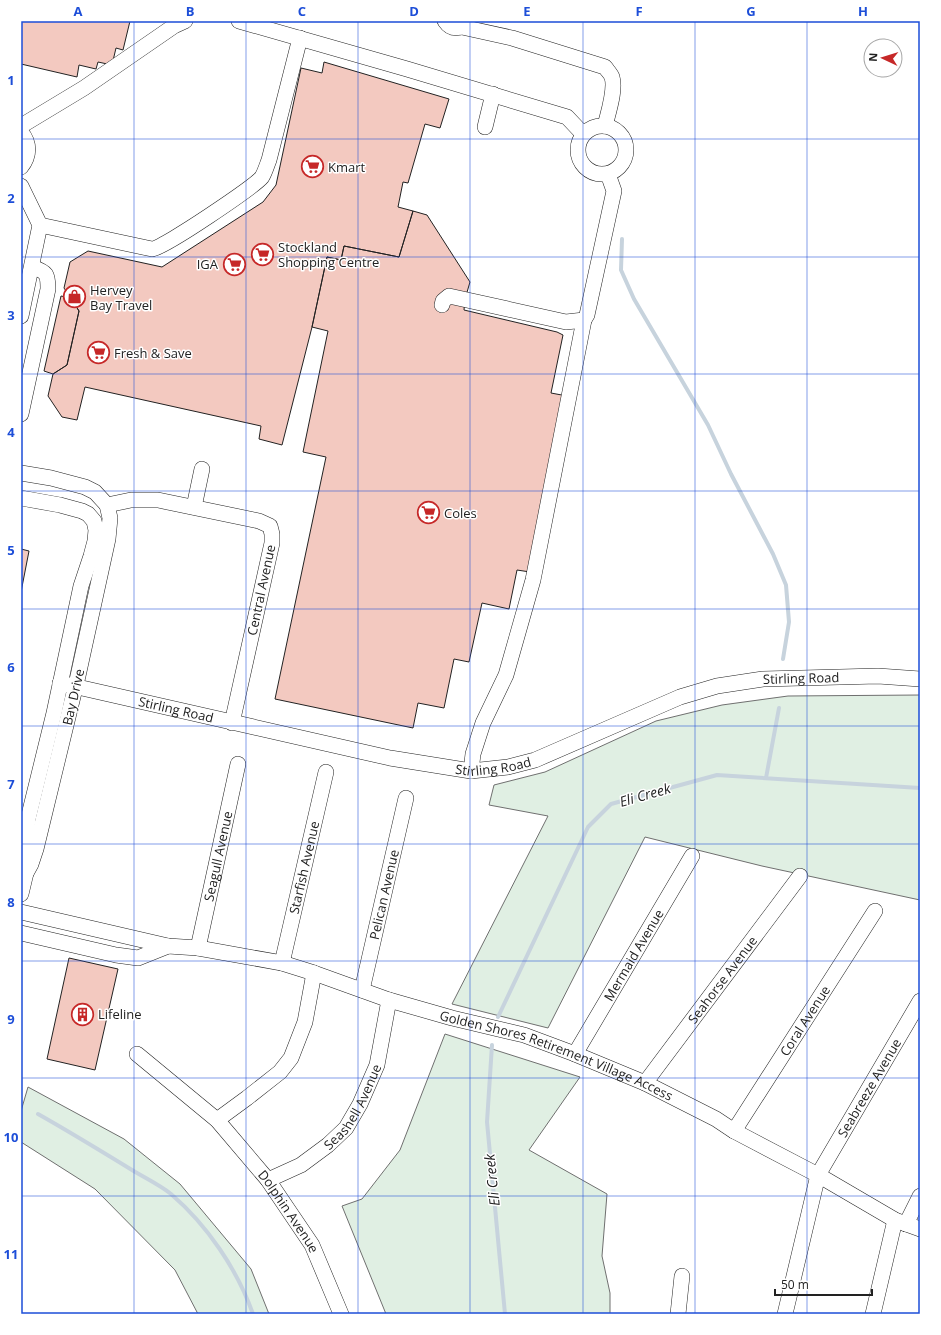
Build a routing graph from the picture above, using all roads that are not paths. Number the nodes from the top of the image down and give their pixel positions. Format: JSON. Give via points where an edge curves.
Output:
{"nodes":[{"id":1,"x":185,"y":21,"type":"edge"},
{"id":2,"x":239,"y":21,"type":"edge"},
{"id":3,"x":445,"y":21,"type":"edge"},
{"id":4,"x":484,"y":21,"type":"edge"},
{"id":5,"x":465,"y":24,"type":"edge"},
{"id":6,"x":300,"y":38,"type":"junction"},
{"id":7,"x":512,"y":38,"type":"junction"},
{"id":8,"x":492,"y":94,"type":"junction"},
{"id":9,"x":21,"y":126,"type":"edge"},
{"id":10,"x":605,"y":126,"type":"junction"},
{"id":11,"x":485,"y":127,"type":"dead end"},
{"id":12,"x":21,"y":132,"type":"edge"},
{"id":13,"x":583,"y":134,"type":"junction"},
{"id":14,"x":21,"y":167,"type":"edge"},
{"id":15,"x":608,"y":174,"type":"junction"},
{"id":16,"x":21,"y":186,"type":"edge"},
{"id":17,"x":40,"y":225,"type":"junction"},
{"id":18,"x":32,"y":267,"type":"junction"},
{"id":19,"x":442,"y":305,"type":"dead end"},
{"id":20,"x":21,"y":316,"type":"edge"},
{"id":21,"x":584,"y":320,"type":"junction"},
{"id":22,"x":21,"y":414,"type":"edge"},
{"id":23,"x":202,"y":469,"type":"dead end"},
{"id":24,"x":21,"y":473,"type":"edge"},
{"id":25,"x":21,"y":498,"type":"edge"},
{"id":26,"x":194,"y":507,"type":"junction"},
{"id":27,"x":108,"y":512,"type":"junction"},
{"id":28,"x":920,"y":679,"type":"edge"},
{"id":29,"x":60,"y":683,"type":"junction"},
{"id":30,"x":75,"y":687,"type":"junction"},
{"id":31,"x":232,"y":723,"type":"junction"},
{"id":32,"x":238,"y":764,"type":"dead end"},
{"id":33,"x":471,"y":770,"type":"junction"},
{"id":34,"x":326,"y":772,"type":"dead end"},
{"id":35,"x":406,"y":798,"type":"dead end"},
{"id":36,"x":692,"y":856,"type":"dead end"},
{"id":37,"x":26,"y":873,"type":"junction"},
{"id":38,"x":800,"y":876,"type":"dead end"},
{"id":39,"x":21,"y":894,"type":"edge"},
{"id":40,"x":875,"y":911,"type":"dead end"},
{"id":41,"x":21,"y":912,"type":"edge"},
{"id":42,"x":21,"y":933,"type":"edge"},
{"id":43,"x":168,"y":946,"type":"junction"},
{"id":44,"x":198,"y":948,"type":"junction"},
{"id":45,"x":282,"y":963,"type":"junction"},
{"id":46,"x":314,"y":973,"type":"junction"},
{"id":47,"x":362,"y":990,"type":"junction"},
{"id":48,"x":389,"y":1000,"type":"junction"},
{"id":49,"x":920,"y":1001,"type":"edge"},
{"id":50,"x":137,"y":1054,"type":"dead end"},
{"id":51,"x":575,"y":1054,"type":"junction"},
{"id":52,"x":645,"y":1083,"type":"junction"},
{"id":53,"x":218,"y":1120,"type":"junction"},
{"id":54,"x":734,"y":1130,"type":"junction"},
{"id":55,"x":818,"y":1175,"type":"junction"},
{"id":56,"x":268,"y":1180,"type":"junction"},
{"id":57,"x":920,"y":1196,"type":"edge"},
{"id":58,"x":907,"y":1224,"type":"edge"},
{"id":59,"x":682,"y":1276,"type":"dead end"},
{"id":60,"x":341,"y":1314,"type":"edge"},
{"id":61,"x":678,"y":1314,"type":"edge"},
{"id":62,"x":785,"y":1314,"type":"edge"},
{"id":63,"x":873,"y":1314,"type":"edge"}],
"edges":[{"from":1,"to":9,"type":"street"},
{"from":2,"to":6,"type":"street"},
{"from":3,"to":5,"type":"street","via":[[452,28]]},
{"from":4,"to":7,"type":"street"},
{"from":5,"to":7,"type":"street"},
{"from":6,"to":8,"type":"street"},
{"from":6,"to":17,"type":"street","via":[[269,160],[261,178],[236,197],[156,249]]},
{"from":7,"to":10,"type":"street","via":[[605,67],[612,77],[613,87]]},
{"from":8,"to":11,"type":"street"},
{"from":8,"to":13,"type":"street","via":[[567,117]]},
{"from":10,"to":13,"type":"street","via":[[596,126]]},
{"from":10,"to":15,"type":"street","via":[[620,133],[626,148],[626,157],[622,164]]},
{"from":12,"to":14,"type":"street","via":[[28,147],[28,155]]},
{"from":13,"to":15,"type":"street","via":[[577,148],[581,163],[593,173]]},
{"from":15,"to":21,"type":"street","via":[[614,191]]},
{"from":16,"to":17,"type":"street"},
{"from":17,"to":18,"type":"street"},
{"from":18,"to":20,"type":"street"},
{"from":18,"to":22,"type":"street","via":[[43,270],[48,277],[48,289]]},
{"from":19,"to":21,"type":"street","via":[[449,296],[566,322]]},
{"from":21,"to":33,"type":"street","via":[[533,580],[506,675],[483,723],[473,754]]},
{"from":23,"to":26,"type":"street"},
{"from":24,"to":27,"type":"street","via":[[85,487],[96,492]]},
{"from":25,"to":29,"type":"street","name":"Bay Drive","via":[[82,511],[94,521],[96,530]]},
{"from":26,"to":27,"type":"street","name":"Central Avenue","via":[[143,499],[131,500]]},
{"from":26,"to":31,"type":"street","name":"Central Avenue","via":[[259,521],[270,526],[272,534]]},
{"from":27,"to":30,"type":"street","name":"Bay Drive","via":[[108,539]]},
{"from":28,"to":33,"type":"street","name":"Stirling Road","via":[[878,676],[763,679],[717,686],[680,697],[535,760],[508,767]]},
{"from":29,"to":30,"type":"street","name":"Stirling Road"},
{"from":29,"to":37,"type":"street","name":"Bay Drive","via":[[28,819],[24,855]]},
{"from":30,"to":31,"type":"street","name":"Stirling Road"},
{"from":30,"to":37,"type":"street","name":"Bay Drive","via":[[36,849]]},
{"from":31,"to":33,"type":"street","name":"Stirling Road","via":[[390,758]]},
{"from":32,"to":44,"type":"street","name":"Seagull Avenue"},
{"from":34,"to":45,"type":"street","name":"Starfish Avenue"},
{"from":35,"to":47,"type":"street","name":"Pelican Avenue"},
{"from":36,"to":51,"type":"street","name":"Mermaid Avenue"},
{"from":37,"to":39,"type":"street","name":"Bay Drive"},
{"from":38,"to":52,"type":"street","name":"Seahorse Avenue"},
{"from":40,"to":54,"type":"street","name":"Coral Avenue"},
{"from":41,"to":43,"type":"street","name":"Golden Shores Retirement Village Access"},
{"from":42,"to":43,"type":"street","name":"Golden Shores Retirement Village Access","via":[[138,958]]},
{"from":43,"to":44,"type":"street","name":"Golden Shores Retirement Village Access"},
{"from":44,"to":45,"type":"street","name":"Golden Shores Retirement Village Access"},
{"from":45,"to":46,"type":"street","name":"Golden Shores Retirement Village Access"},
{"from":46,"to":47,"type":"street","name":"Golden Shores Retirement Village Access"},
{"from":46,"to":53,"type":"street","via":[[305,1022],[291,1058],[280,1072]]},
{"from":47,"to":48,"type":"street","name":"Golden Shores Retirement Village Access"},
{"from":48,"to":51,"type":"street","name":"Golden Shores Retirement Village Access","via":[[524,1035]]},
{"from":48,"to":56,"type":"street","name":"Seashell Avenue","via":[[377,1065],[346,1128],[301,1165]]},
{"from":49,"to":55,"type":"street","name":"Seabreeze Avenue"},
{"from":50,"to":53,"type":"street","name":"Dolphin Avenue"},
{"from":51,"to":52,"type":"street","name":"Golden Shores Retirement Village Access"},
{"from":52,"to":54,"type":"street","name":"Golden Shores Retirement Village Access"},
{"from":53,"to":56,"type":"street","name":"Dolphin Avenue"},
{"from":54,"to":55,"type":"street","name":"Golden Shores Retirement Village Access"},
{"from":55,"to":58,"type":"street","name":"Golden Shores Retirement Village Access"},
{"from":55,"to":62,"type":"street","name":"Seabreeze Avenue"},
{"from":56,"to":60,"type":"street","name":"Dolphin Avenue","via":[[312,1245]]},
{"from":57,"to":58,"type":"street"},
{"from":58,"to":63,"type":"street"},
{"from":59,"to":61,"type":"street"}]}
